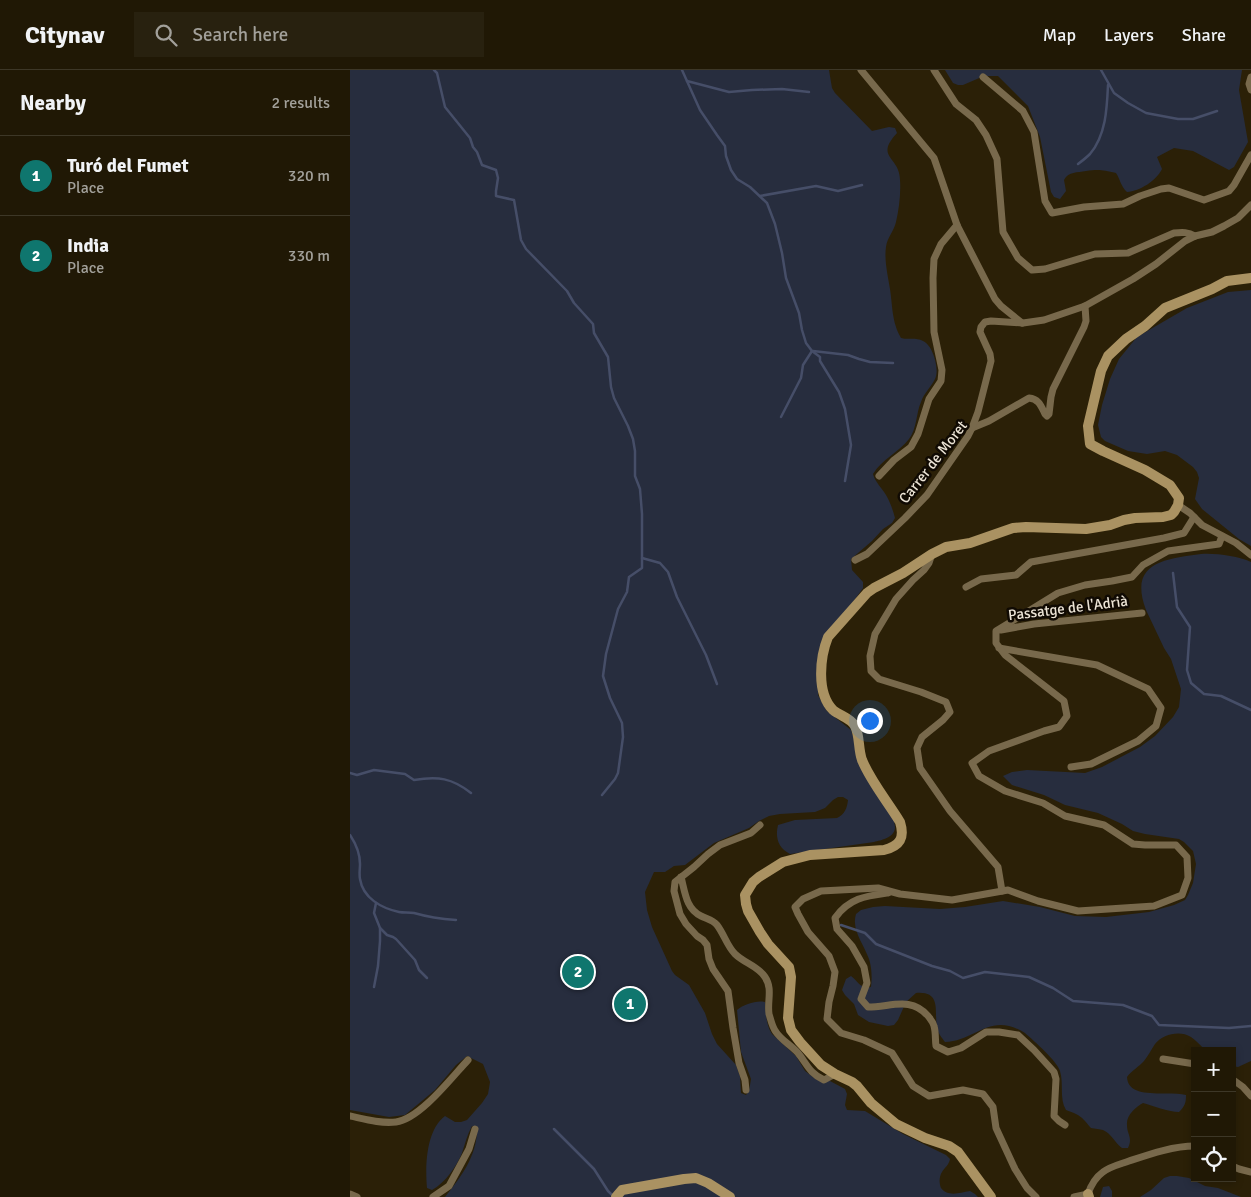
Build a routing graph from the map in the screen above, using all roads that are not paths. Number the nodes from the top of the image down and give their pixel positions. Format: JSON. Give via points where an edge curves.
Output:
{"nodes":[{"id":1,"x":861,"y":70,"type":"edge"},
{"id":2,"x":934,"y":70,"type":"edge"},
{"id":3,"x":1251,"y":76,"type":"edge"},
{"id":4,"x":983,"y":77,"type":"dead end"},
{"id":5,"x":1251,"y":90,"type":"edge"},
{"id":6,"x":1251,"y":155,"type":"edge"},
{"id":7,"x":1251,"y":204,"type":"edge"},
{"id":8,"x":957,"y":225,"type":"junction"},
{"id":9,"x":1196,"y":236,"type":"junction"},
{"id":10,"x":1251,"y":278,"type":"edge"},
{"id":11,"x":1085,"y":306,"type":"junction"},
{"id":12,"x":1023,"y":323,"type":"junction"},
{"id":13,"x":972,"y":428,"type":"junction"},
{"id":14,"x":878,"y":476,"type":"dead end"},
{"id":15,"x":1178,"y":505,"type":"junction"},
{"id":16,"x":1194,"y":517,"type":"junction"},
{"id":17,"x":1222,"y":536,"type":"junction"},
{"id":18,"x":932,"y":554,"type":"junction"},
{"id":19,"x":1251,"y":555,"type":"edge"},
{"id":20,"x":855,"y":560,"type":"dead end"},
{"id":21,"x":966,"y":587,"type":"dead end"},
{"id":22,"x":1142,"y":613,"type":"dead end"},
{"id":23,"x":996,"y":631,"type":"junction"},
{"id":24,"x":999,"y":648,"type":"junction"},
{"id":25,"x":1072,"y":767,"type":"dead end"},
{"id":26,"x":760,"y":825,"type":"dead end"},
{"id":27,"x":681,"y":877,"type":"junction"},
{"id":28,"x":1002,"y":891,"type":"junction"},
{"id":29,"x":891,"y":892,"type":"junction"},
{"id":30,"x":1163,"y":1059,"type":"dead end"},
{"id":31,"x":468,"y":1060,"type":"dead end"},
{"id":32,"x":1191,"y":1063,"type":"edge"},
{"id":33,"x":835,"y":1074,"type":"junction"},
{"id":34,"x":1236,"y":1082,"type":"edge"},
{"id":35,"x":746,"y":1090,"type":"dead end"},
{"id":36,"x":1251,"y":1096,"type":"edge"},
{"id":37,"x":350,"y":1116,"type":"edge"},
{"id":38,"x":1065,"y":1125,"type":"dead end"},
{"id":39,"x":474,"y":1129,"type":"dead end"},
{"id":40,"x":1191,"y":1146,"type":"edge"},
{"id":41,"x":1236,"y":1168,"type":"edge"},
{"id":42,"x":1251,"y":1172,"type":"edge"},
{"id":43,"x":350,"y":1194,"type":"edge"},
{"id":44,"x":1089,"y":1196,"type":"edge"},
{"id":45,"x":357,"y":1197,"type":"edge"},
{"id":46,"x":433,"y":1197,"type":"edge"},
{"id":47,"x":616,"y":1197,"type":"edge"},
{"id":48,"x":730,"y":1197,"type":"edge"},
{"id":49,"x":991,"y":1197,"type":"edge"},
{"id":50,"x":1036,"y":1197,"type":"edge"},
{"id":51,"x":1074,"y":1197,"type":"edge"}],
"edges":[{"from":1,"to":8,"type":"street","via":[[934,158]]},
{"from":2,"to":9,"type":"street","via":[[956,104],[976,120],[986,135],[997,159],[1003,232],[1018,258],[1032,270],[1095,254],[1128,253],[1174,233]]},
{"from":3,"to":5,"type":"street"},
{"from":4,"to":6,"type":"street","via":[[1023,111],[1034,132],[1045,201],[1052,213],[1122,204],[1161,188],[1204,200],[1229,191]]},
{"from":7,"to":9,"type":"street","via":[[1238,218],[1212,232]]},
{"from":8,"to":12,"type":"street","via":[[995,299]]},
{"from":8,"to":14,"type":"street","via":[[941,244],[934,259],[934,332],[942,370],[941,382],[929,399],[911,447]]},
{"from":9,"to":11,"type":"street","via":[[1133,279]]},
{"from":10,"to":15,"type":"street","via":[[1227,281],[1165,308],[1108,356],[1101,371],[1088,426],[1090,444],[1145,470],[1170,486],[1179,498]]},
{"from":11,"to":12,"type":"street","via":[[1044,320]]},
{"from":11,"to":13,"type":"street","name":"Carrer de Moret","via":[[1086,321],[1053,390],[1049,414],[1047,416],[1038,401],[1029,398]]},
{"from":12,"to":13,"type":"street","via":[[991,321],[981,327],[991,361]]},
{"from":13,"to":20,"type":"street","name":"Carrer de Moret","via":[[927,495],[867,554]]},
{"from":15,"to":16,"type":"street"},
{"from":15,"to":18,"type":"street","via":[[1174,512],[1163,517],[1135,518],[1086,529],[1013,528]]},
{"from":16,"to":17,"type":"street"},
{"from":16,"to":21,"type":"street","via":[[1184,533],[1031,562],[1016,575],[981,579]]},
{"from":17,"to":19,"type":"street"},
{"from":17,"to":23,"type":"street","via":[[1219,544],[1168,551],[1143,565],[1132,577],[1058,593]]},
{"from":18,"to":28,"type":"street","via":[[924,570],[896,599],[875,634],[870,656],[871,671],[879,679],[946,702],[950,712],[922,737],[917,748],[920,768],[950,811],[998,867]]},
{"from":18,"to":33,"type":"street","via":[[867,593],[828,637],[823,661],[823,692],[833,710],[856,727],[861,757],[900,822],[901,839],[898,844],[884,850],[810,855],[783,862],[758,877],[746,895],[748,911],[760,932],[789,967],[788,1018],[791,1030],[821,1065]]},
{"from":22,"to":23,"type":"street","name":"Passatge de l'Adrià"},
{"from":23,"to":24,"type":"street"},
{"from":24,"to":25,"type":"street","via":[[1097,665],[1148,689],[1161,708],[1156,726],[1138,740],[1091,764]]},
{"from":24,"to":28,"type":"street","via":[[1064,701],[1067,716],[1058,727],[990,751],[972,763],[979,776],[1005,791],[1043,803],[1065,816],[1104,825],[1134,844],[1176,845],[1187,858],[1188,878],[1182,894],[1154,906],[1116,909],[1078,911]]},
{"from":26,"to":27,"type":"street","via":[[751,833],[720,846]]},
{"from":27,"to":33,"type":"street","via":[[690,908],[713,921],[735,954],[765,977],[769,985],[769,1011],[776,1032],[798,1052],[816,1076],[824,1080]]},
{"from":27,"to":35,"type":"street","via":[[674,891],[680,914],[707,945],[713,969],[728,991],[732,1028]]},
{"from":28,"to":29,"type":"street","via":[[952,900]]},
{"from":29,"to":38,"type":"street","via":[[868,895],[852,902],[835,918],[837,928],[864,966],[867,983],[862,999],[868,1007],[901,1003],[914,1005],[925,1012],[934,1024],[936,1046],[948,1052],[961,1048],[986,1032],[1018,1035],[1054,1072],[1054,1116]]},
{"from":29,"to":50,"type":"street","via":[[878,888],[821,891],[803,899],[795,907],[808,932],[829,956],[835,972],[827,1019],[841,1033],[892,1053],[913,1086],[930,1096],[962,1090],[983,1094],[993,1107],[996,1128],[1015,1169]]},
{"from":30,"to":32,"type":"street"},
{"from":31,"to":37,"type":"street","via":[[423,1107],[404,1119],[387,1122]]},
{"from":33,"to":49,"type":"street","via":[[857,1086],[896,1124],[958,1152]]},
{"from":34,"to":36,"type":"street"},
{"from":39,"to":46,"type":"street","via":[[469,1149],[449,1186]]},
{"from":40,"to":44,"type":"street","via":[[1150,1154],[1112,1167],[1102,1172],[1090,1186]]},
{"from":41,"to":42,"type":"street"},
{"from":43,"to":45,"type":"street"},
{"from":44,"to":51,"type":"street"},
{"from":47,"to":48,"type":"street","via":[[622,1190],[696,1178]]}]}
